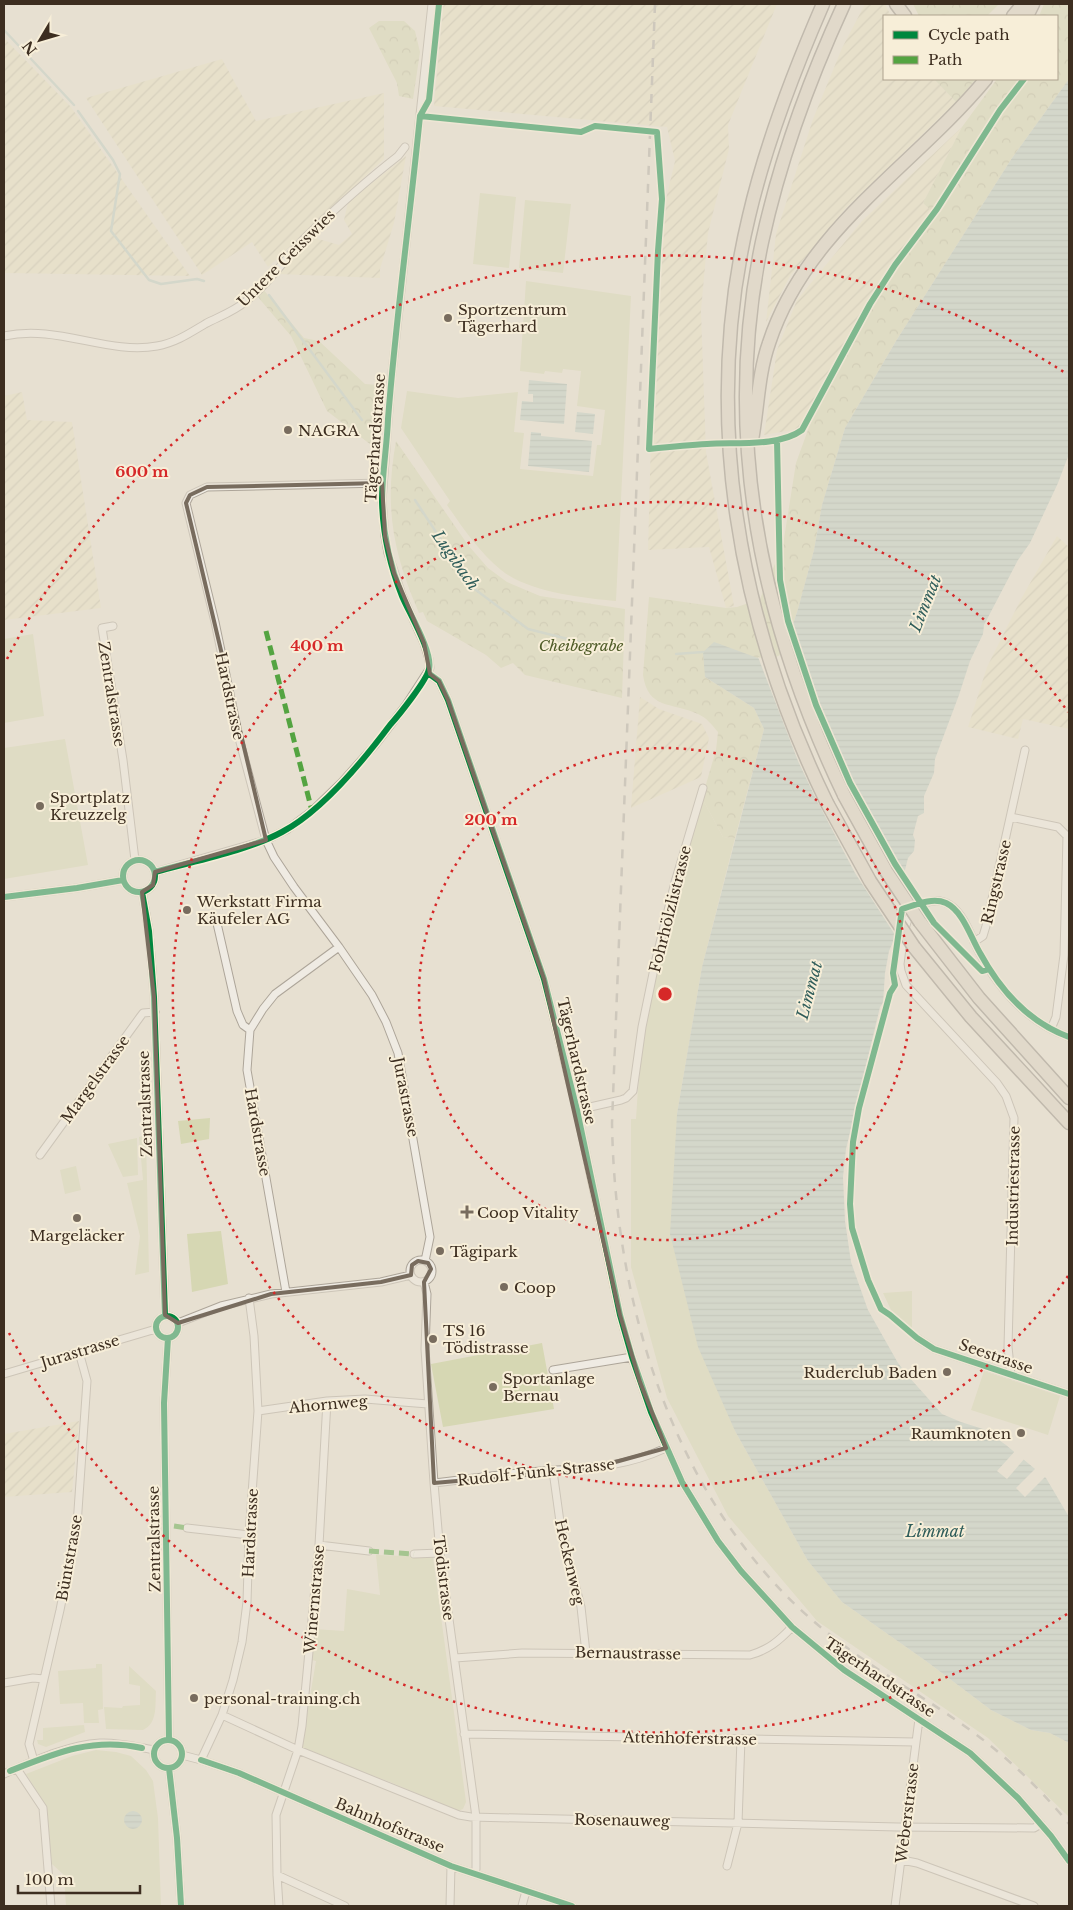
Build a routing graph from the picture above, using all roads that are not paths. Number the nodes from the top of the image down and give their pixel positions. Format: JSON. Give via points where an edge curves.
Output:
{"nodes":[{"id":1,"x":432,"y":4,"type":"edge"},
{"id":2,"x":823,"y":4,"type":"edge"},
{"id":3,"x":844,"y":4,"type":"edge"},
{"id":4,"x":896,"y":4,"type":"edge"},
{"id":5,"x":1024,"y":4,"type":"edge"},
{"id":6,"x":904,"y":15,"type":"edge"},
{"id":7,"x":1014,"y":15,"type":"edge"},
{"id":8,"x":985,"y":80,"type":"edge"},
{"id":9,"x":405,"y":147,"type":"dead end"},
{"id":10,"x":4,"y":336,"type":"edge"},
{"id":11,"x":748,"y":462,"type":"junction"},
{"id":12,"x":382,"y":483,"type":"junction"},
{"id":13,"x":113,"y":626,"type":"dead end"},
{"id":14,"x":428,"y":673,"type":"junction"},
{"id":15,"x":1025,"y":750,"type":"dead end"},
{"id":16,"x":703,"y":788,"type":"dead end"},
{"id":17,"x":1011,"y":817,"type":"junction"},
{"id":18,"x":266,"y":840,"type":"junction"},
{"id":19,"x":135,"y":860,"type":"junction"},
{"id":20,"x":155,"y":872,"type":"junction"},
{"id":21,"x":123,"y":880,"type":"junction"},
{"id":22,"x":142,"y":892,"type":"junction"},
{"id":23,"x":4,"y":897,"type":"edge"},
{"id":24,"x":216,"y":919,"type":"dead end"},
{"id":25,"x":914,"y":920,"type":"junction"},
{"id":26,"x":974,"y":942,"type":"junction"},
{"id":27,"x":339,"y":947,"type":"junction"},
{"id":28,"x":155,"y":1012,"type":"junction"},
{"id":29,"x":1051,"y":1029,"type":"junction"},
{"id":30,"x":250,"y":1030,"type":"junction"},
{"id":31,"x":1069,"y":1037,"type":"edge"},
{"id":32,"x":1069,"y":1098,"type":"edge"},
{"id":33,"x":577,"y":1110,"type":"junction"},
{"id":34,"x":1069,"y":1124,"type":"edge"},
{"id":35,"x":40,"y":1155,"type":"dead end"},
{"id":36,"x":425,"y":1262,"type":"junction"},
{"id":37,"x":411,"y":1275,"type":"junction"},
{"id":38,"x":424,"y":1282,"type":"junction"},
{"id":39,"x":286,"y":1292,"type":"junction"},
{"id":40,"x":249,"y":1298,"type":"junction"},
{"id":41,"x":164,"y":1315,"type":"junction"},
{"id":42,"x":178,"y":1322,"type":"junction"},
{"id":43,"x":156,"y":1329,"type":"junction"},
{"id":44,"x":168,"y":1338,"type":"junction"},
{"id":45,"x":916,"y":1338,"type":"dead end"},
{"id":46,"x":79,"y":1352,"type":"junction"},
{"id":47,"x":632,"y":1357,"type":"junction"},
{"id":48,"x":553,"y":1370,"type":"dead end"},
{"id":49,"x":4,"y":1374,"type":"edge"},
{"id":50,"x":1011,"y":1375,"type":"junction"},
{"id":51,"x":1069,"y":1394,"type":"edge"},
{"id":52,"x":327,"y":1401,"type":"junction"},
{"id":53,"x":428,"y":1404,"type":"junction"},
{"id":54,"x":258,"y":1411,"type":"junction"},
{"id":55,"x":666,"y":1448,"type":"junction"},
{"id":56,"x":553,"y":1471,"type":"junction"},
{"id":57,"x":434,"y":1483,"type":"junction"},
{"id":58,"x":187,"y":1528,"type":"dead end"},
{"id":59,"x":249,"y":1535,"type":"junction"},
{"id":60,"x":320,"y":1545,"type":"junction"},
{"id":61,"x":369,"y":1551,"type":"dead end"},
{"id":62,"x":440,"y":1553,"type":"junction"},
{"id":63,"x":414,"y":1554,"type":"dead end"},
{"id":64,"x":792,"y":1627,"type":"junction"},
{"id":65,"x":586,"y":1653,"type":"junction"},
{"id":66,"x":455,"y":1658,"type":"junction"},
{"id":67,"x":44,"y":1679,"type":"junction"},
{"id":68,"x":4,"y":1683,"type":"edge"},
{"id":69,"x":222,"y":1715,"type":"junction"},
{"id":70,"x":918,"y":1719,"type":"junction"},
{"id":71,"x":464,"y":1734,"type":"junction"},
{"id":72,"x":741,"y":1739,"type":"junction"},
{"id":73,"x":169,"y":1740,"type":"junction"},
{"id":74,"x":915,"y":1742,"type":"junction"},
{"id":75,"x":154,"y":1750,"type":"junction"},
{"id":76,"x":298,"y":1750,"type":"junction"},
{"id":77,"x":182,"y":1755,"type":"junction"},
{"id":78,"x":201,"y":1760,"type":"junction"},
{"id":79,"x":34,"y":1761,"type":"junction"},
{"id":80,"x":16,"y":1768,"type":"junction"},
{"id":81,"x":169,"y":1768,"type":"junction"},
{"id":82,"x":4,"y":1774,"type":"edge"},
{"id":83,"x":284,"y":1793,"type":"junction"},
{"id":84,"x":476,"y":1817,"type":"junction"},
{"id":85,"x":738,"y":1823,"type":"junction"},
{"id":86,"x":1041,"y":1824,"type":"junction"},
{"id":87,"x":905,"y":1827,"type":"junction"},
{"id":88,"x":902,"y":1860,"type":"junction"},
{"id":89,"x":1069,"y":1861,"type":"edge"},
{"id":90,"x":451,"y":1866,"type":"junction"},
{"id":91,"x":727,"y":1866,"type":"dead end"},
{"id":92,"x":474,"y":1874,"type":"junction"},
{"id":93,"x":276,"y":1875,"type":"junction"},
{"id":94,"x":526,"y":1891,"type":"junction"},
{"id":95,"x":52,"y":1906,"type":"edge"},
{"id":96,"x":181,"y":1906,"type":"edge"},
{"id":97,"x":279,"y":1906,"type":"edge"},
{"id":98,"x":345,"y":1906,"type":"edge"},
{"id":99,"x":450,"y":1906,"type":"edge"},
{"id":100,"x":522,"y":1906,"type":"edge"},
{"id":101,"x":572,"y":1906,"type":"edge"},
{"id":102,"x":895,"y":1906,"type":"edge"},
{"id":103,"x":1034,"y":1906,"type":"edge"}],
"edges":[{"from":1,"to":12,"type":"street","name":"Tägerhardstrasse"},
{"from":2,"to":34,"type":"highway","bridge":true,"via":[[788,88],[760,174],[736,283],[730,329],[727,403],[732,485],[746,572],[767,654],[791,723],[830,810],[866,875],[914,947],[971,1017]]},
{"from":3,"to":11,"type":"highway","via":[[796,123],[762,243],[748,352]]},
{"from":4,"to":6,"type":"highway"},
{"from":5,"to":7,"type":"highway"},
{"from":8,"to":11,"type":"highway","via":[[946,123],[852,212],[802,273],[779,316],[766,353]]},
{"from":9,"to":10,"type":"street","name":"Untere Geisswies","via":[[335,208],[245,302],[187,335],[170,343],[128,347],[40,332]]},
{"from":11,"to":25,"type":"highway","bridge":true,"via":[[760,547],[778,624],[803,702],[838,782]]},
{"from":12,"to":14,"type":"street","name":"Tägerhardstrasse","via":[[388,553],[402,596],[424,643],[429,660]]},
{"from":12,"to":18,"type":"street","name":"Hardstrasse","via":[[207,487],[190,495],[186,503],[240,742]]},
{"from":13,"to":19,"type":"street","name":"Zentralstrasse","via":[[102,628]]},
{"from":14,"to":18,"type":"street","via":[[375,745],[342,782],[288,829]]},
{"from":14,"to":33,"type":"street","name":"Tägerhardstrasse","via":[[439,681],[448,700],[521,909],[544,979]]},
{"from":15,"to":17,"type":"street","name":"Ringstrasse"},
{"from":16,"to":33,"type":"street","name":"Fohrhölzlistrasse","via":[[656,959],[633,1091],[626,1098]]},
{"from":17,"to":26,"type":"street","name":"Ringstrasse","via":[[984,933]]},
{"from":17,"to":29,"type":"street","via":[[1058,827],[1067,836],[1064,955],[1056,1017]]},
{"from":18,"to":20,"type":"street"},
{"from":18,"to":27,"type":"street","name":"Hardstrasse","via":[[294,887]]},
{"from":19,"to":20,"type":"street","via":[[147,862]]},
{"from":19,"to":21,"type":"street","via":[[126,865]]},
{"from":20,"to":22,"type":"street","via":[[153,885]]},
{"from":21,"to":22,"type":"street","via":[[132,891]]},
{"from":21,"to":23,"type":"street"},
{"from":22,"to":28,"type":"street","name":"Zentralstrasse","via":[[149,931]]},
{"from":24,"to":30,"type":"street","via":[[237,1011],[243,1025]]},
{"from":25,"to":26,"type":"street","via":[[916,909],[926,902],[944,902],[957,912]]},
{"from":25,"to":32,"type":"highway"},
{"from":25,"to":50,"type":"street","name":"Industriestrasse","via":[[900,964],[906,985],[997,1084],[1006,1096],[1014,1118],[1008,1347]]},
{"from":26,"to":29,"type":"street","via":[[1009,996]]},
{"from":27,"to":30,"type":"street","name":"Hardstrasse","via":[[276,994]]},
{"from":27,"to":36,"type":"street","name":"Jurastrasse","via":[[372,995],[398,1054],[430,1237]]},
{"from":28,"to":35,"type":"street","name":"Margelstrasse","via":[[143,1014]]},
{"from":28,"to":41,"type":"street","name":"Zentralstrasse"},
{"from":29,"to":31,"type":"street"},
{"from":30,"to":39,"type":"street","name":"Hardstrasse","via":[[247,1070]]},
{"from":33,"to":47,"type":"street","name":"Tägerhardstrasse"},
{"from":36,"to":37,"type":"street","via":[[415,1262]]},
{"from":36,"to":38,"type":"street","via":[[432,1272]]},
{"from":37,"to":38,"type":"street","via":[[415,1280]]},
{"from":37,"to":39,"type":"street","via":[[381,1282]]},
{"from":38,"to":53,"type":"street","name":"Tödistrasse"},
{"from":39,"to":40,"type":"street"},
{"from":40,"to":42,"type":"street"},
{"from":40,"to":54,"type":"street","name":"Hardstrasse"},
{"from":41,"to":42,"type":"street"},
{"from":41,"to":43,"type":"street","via":[[159,1318]]},
{"from":42,"to":44,"type":"street","via":[[178,1332]]},
{"from":43,"to":44,"type":"street","via":[[160,1336]]},
{"from":43,"to":46,"type":"street","name":"Jurastrasse"},
{"from":44,"to":73,"type":"street","name":"Zentralstrasse","via":[[164,1403]]},
{"from":45,"to":50,"type":"street","name":"Seestrasse","via":[[934,1349]]},
{"from":46,"to":49,"type":"street","name":"Jurastrasse"},
{"from":46,"to":67,"type":"street","name":"Büntstrasse","via":[[87,1381],[77,1521]]},
{"from":47,"to":48,"type":"street"},
{"from":47,"to":55,"type":"street","name":"Tägerhardstrasse"},
{"from":50,"to":51,"type":"street","name":"Seestrasse"},
{"from":52,"to":53,"type":"street","name":"Ahornweg","via":[[365,1399]]},
{"from":52,"to":54,"type":"street","name":"Ahornweg"},
{"from":52,"to":60,"type":"street","name":"Winernstrasse"},
{"from":53,"to":57,"type":"street","name":"Tödistrasse"},
{"from":54,"to":59,"type":"street","name":"Hardstrasse"},
{"from":55,"to":56,"type":"street","name":"Rudolf-Funk-Strasse","via":[[616,1464]]},
{"from":55,"to":64,"type":"street","name":"Tägerhardstrasse","via":[[718,1542]]},
{"from":56,"to":57,"type":"street","name":"Rudolf-Funk-Strasse"},
{"from":56,"to":65,"type":"street","name":"Heckenweg","via":[[561,1529],[581,1607]]},
{"from":57,"to":62,"type":"street","name":"Tödistrasse"},
{"from":58,"to":59,"type":"street"},
{"from":59,"to":69,"type":"street","name":"Hardstrasse","via":[[242,1642]]},
{"from":60,"to":61,"type":"street"},
{"from":60,"to":76,"type":"street","name":"Winernstrasse"},
{"from":62,"to":63,"type":"street"},
{"from":62,"to":66,"type":"street","name":"Tödistrasse"},
{"from":64,"to":65,"type":"street","name":"Bernaustrasse","via":[[773,1646],[750,1655]]},
{"from":64,"to":70,"type":"street","name":"Tägerhardstrasse","via":[[844,1670]]},
{"from":65,"to":66,"type":"street","name":"Bernaustrasse"},
{"from":66,"to":71,"type":"street","name":"Tödistrasse"},
{"from":67,"to":68,"type":"street"},
{"from":67,"to":79,"type":"street","name":"Büntstrasse","via":[[29,1744]]},
{"from":69,"to":76,"type":"street","name":"Rosenauweg"},
{"from":69,"to":78,"type":"street","name":"Hardstrasse"},
{"from":70,"to":74,"type":"street","name":"Weberstrasse"},
{"from":70,"to":86,"type":"street","name":"Tägerhardstrasse","via":[[970,1753]]},
{"from":71,"to":72,"type":"street","name":"Attenhoferstrasse"},
{"from":71,"to":84,"type":"street","name":"Tödistrasse"},
{"from":72,"to":74,"type":"street","name":"Attenhoferstrasse"},
{"from":72,"to":85,"type":"street"},
{"from":73,"to":75,"type":"street","via":[[161,1742]]},
{"from":73,"to":77,"type":"street","via":[[180,1747]]},
{"from":74,"to":87,"type":"street","name":"Weberstrasse"},
{"from":75,"to":79,"type":"street","via":[[101,1743]]},
{"from":75,"to":81,"type":"street","via":[[156,1761]]},
{"from":76,"to":83,"type":"street","name":"Winernstrasse"},
{"from":76,"to":84,"type":"street","name":"Rosenauweg","via":[[459,1815]]},
{"from":77,"to":78,"type":"street","name":"Bahnhofstrasse"},
{"from":77,"to":81,"type":"street","via":[[179,1762]]},
{"from":78,"to":83,"type":"street","name":"Bahnhofstrasse"},
{"from":79,"to":80,"type":"street"},
{"from":80,"to":82,"type":"street"},
{"from":80,"to":95,"type":"street","via":[[43,1808]]},
{"from":81,"to":96,"type":"street"},
{"from":83,"to":90,"type":"street","name":"Bahnhofstrasse"},
{"from":83,"to":93,"type":"street","name":"Winernstrasse","via":[[276,1815]]},
{"from":84,"to":85,"type":"street","name":"Rosenauweg"},
{"from":84,"to":92,"type":"street","name":"Tödistrasse"},
{"from":85,"to":87,"type":"street","name":"Rosenauweg"},
{"from":85,"to":91,"type":"street"},
{"from":86,"to":87,"type":"street","name":"Rosenauweg","via":[[1034,1828]]},
{"from":86,"to":89,"type":"street","name":"Tägerhardstrasse"},
{"from":87,"to":88,"type":"street","name":"Weberstrasse"},
{"from":88,"to":102,"type":"street","name":"Weberstrasse"},
{"from":88,"to":103,"type":"street"},
{"from":90,"to":92,"type":"street","name":"Bahnhofstrasse"},
{"from":90,"to":99,"type":"street"},
{"from":92,"to":94,"type":"street","name":"Bahnhofstrasse"},
{"from":93,"to":97,"type":"street","name":"Winernstrasse"},
{"from":93,"to":98,"type":"street"},
{"from":94,"to":100,"type":"street"},
{"from":94,"to":101,"type":"street","name":"Bahnhofstrasse"}]}
